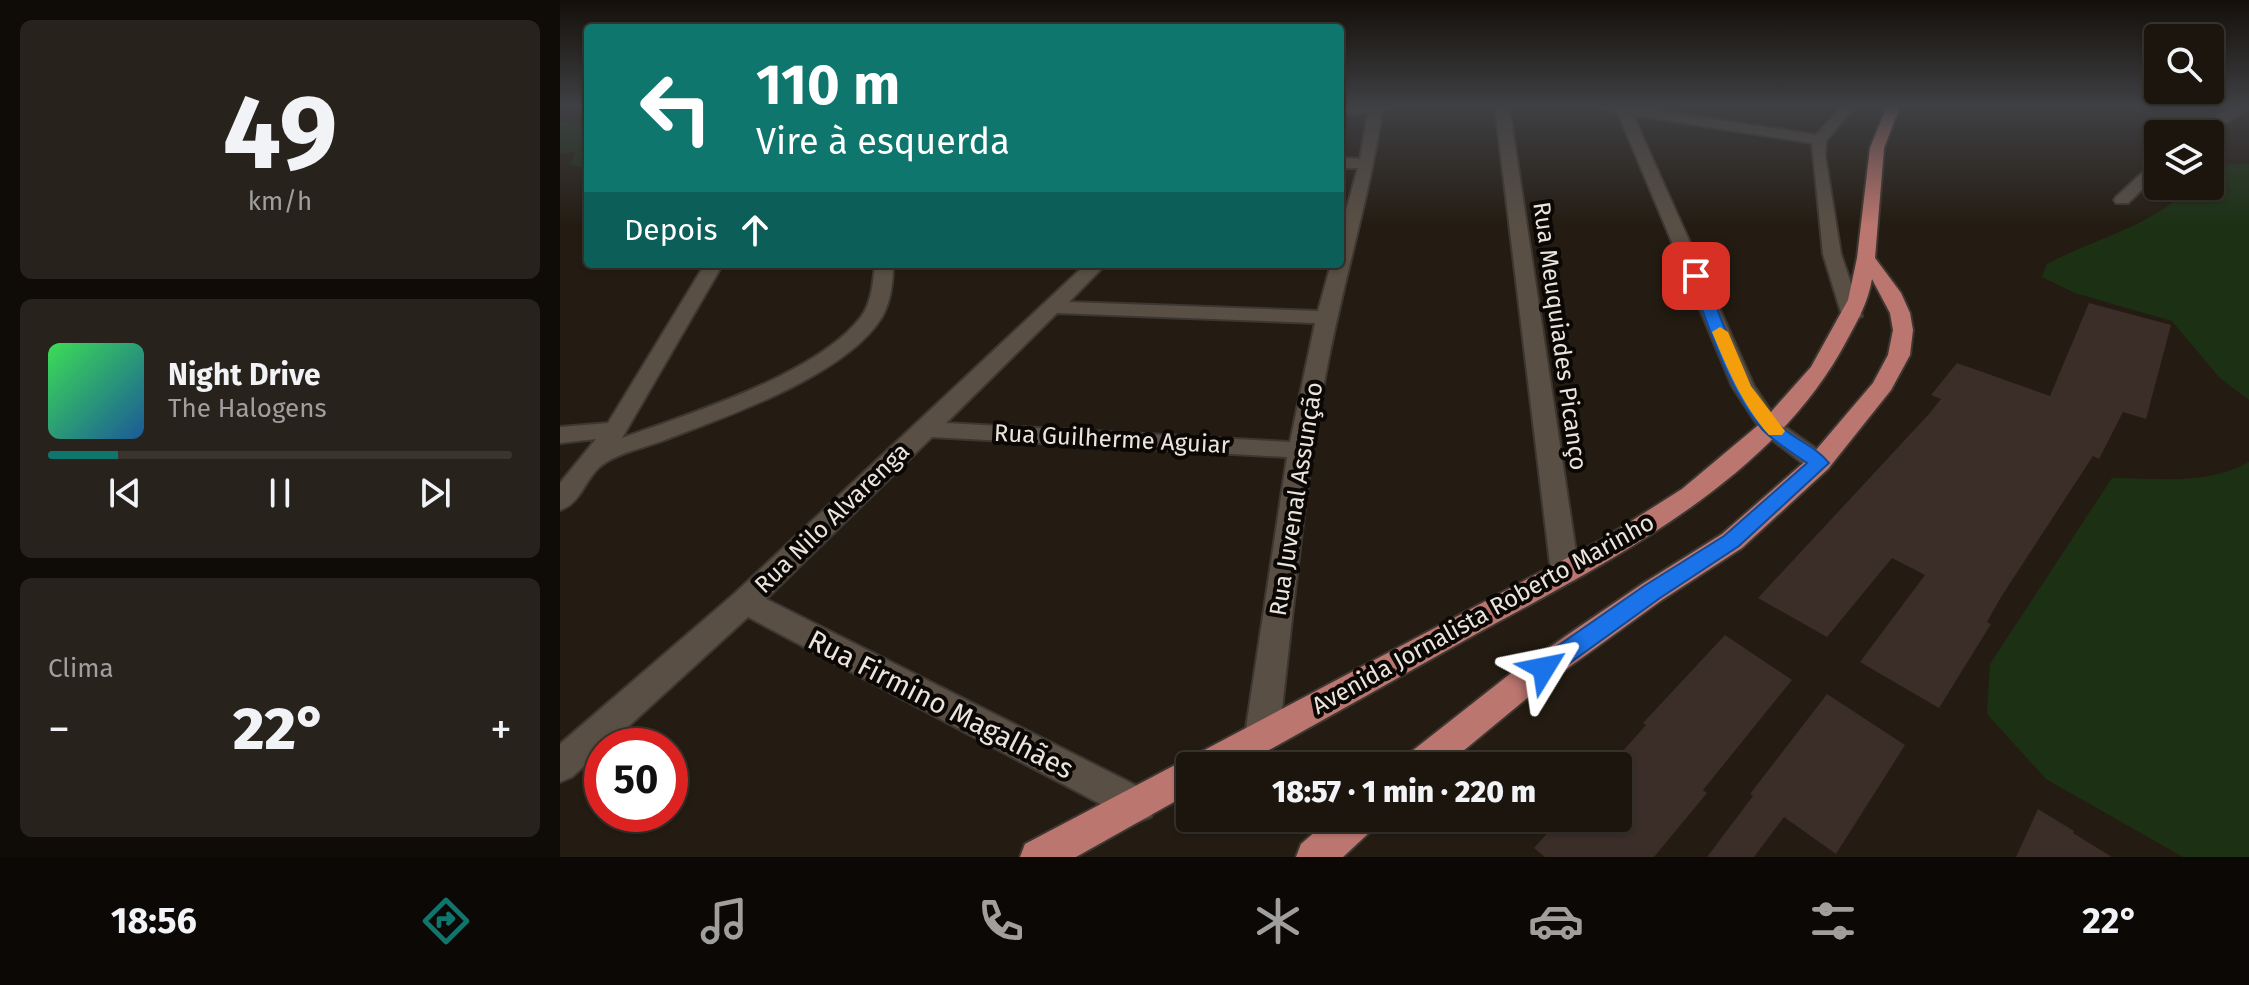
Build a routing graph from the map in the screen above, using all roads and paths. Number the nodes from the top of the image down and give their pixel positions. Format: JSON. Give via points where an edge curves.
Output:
{"nodes":[{"id":1,"x":1371,"y":146,"type":"edge"},
{"id":2,"x":1507,"y":146,"type":"edge"},
{"id":3,"x":1640,"y":146,"type":"edge"},
{"id":4,"x":1819,"y":146,"type":"edge"},
{"id":5,"x":1878,"y":146,"type":"edge"},
{"id":6,"x":1344,"y":163,"type":"edge"},
{"id":7,"x":1367,"y":164,"type":"junction"},
{"id":8,"x":2144,"y":179,"type":"edge"},
{"id":9,"x":2122,"y":200,"type":"dead end"},
{"id":10,"x":1344,"y":230,"type":"edge"},
{"id":11,"x":1866,"y":258,"type":"junction"},
{"id":12,"x":712,"y":268,"type":"edge"},
{"id":13,"x":884,"y":268,"type":"edge"},
{"id":14,"x":1093,"y":268,"type":"edge"},
{"id":15,"x":1339,"y":268,"type":"edge"},
{"id":16,"x":1051,"y":307,"type":"junction"},
{"id":17,"x":1852,"y":316,"type":"junction"},
{"id":18,"x":1326,"y":317,"type":"junction"},
{"id":19,"x":1770,"y":427,"type":"junction"},
{"id":20,"x":924,"y":429,"type":"junction"},
{"id":21,"x":616,"y":430,"type":"junction"},
{"id":22,"x":560,"y":435,"type":"edge"},
{"id":23,"x":1300,"y":450,"type":"junction"},
{"id":24,"x":593,"y":458,"type":"junction"},
{"id":25,"x":1819,"y":463,"type":"junction"},
{"id":26,"x":560,"y":501,"type":"edge"},
{"id":27,"x":1565,"y":572,"type":"junction"},
{"id":28,"x":745,"y":602,"type":"junction"},
{"id":29,"x":1262,"y":735,"type":"junction"},
{"id":30,"x":1232,"y":752,"type":"edge"},
{"id":31,"x":1436,"y":752,"type":"edge"},
{"id":32,"x":560,"y":766,"type":"edge"},
{"id":33,"x":1176,"y":783,"type":"edge"},
{"id":34,"x":1138,"y":805,"type":"junction"},
{"id":35,"x":1343,"y":832,"type":"edge"},
{"id":36,"x":1039,"y":857,"type":"edge"},
{"id":37,"x":1315,"y":857,"type":"edge"}],
"edges":[{"from":1,"to":7,"type":"street","name":"Rua Juvenal Assunção"},
{"from":2,"to":27,"type":"street","name":"Rua Meuquiades Picanço"},
{"from":3,"to":19,"type":"street","via":[[1743,386]]},
{"from":4,"to":17,"type":"street","via":[[1832,254]]},
{"from":5,"to":11,"type":"main road","name":"Avenida Jornalista Roberto Marinho"},
{"from":6,"to":7,"type":"street"},
{"from":7,"to":10,"type":"street","name":"Rua Juvenal Assunção"},
{"from":8,"to":9,"type":"street"},
{"from":11,"to":17,"type":"main road","name":"Avenida Jornalista Roberto Marinho"},
{"from":11,"to":25,"type":"main road","via":[[1900,313],[1899,355],[1883,385]]},
{"from":12,"to":21,"type":"street"},
{"from":13,"to":24,"type":"street","via":[[883,287],[867,325],[830,357],[768,389]]},
{"from":14,"to":16,"type":"street","name":"Rua Nilo Alvarenga"},
{"from":15,"to":18,"type":"street","name":"Rua Juvenal Assunção"},
{"from":16,"to":18,"type":"street"},
{"from":16,"to":20,"type":"street","name":"Rua Nilo Alvarenga"},
{"from":17,"to":19,"type":"main road","name":"Avenida Jornalista Roberto Marinho","via":[[1820,370]]},
{"from":18,"to":23,"type":"street","name":"Rua Juvenal Assunção"},
{"from":19,"to":25,"type":"street"},
{"from":19,"to":27,"type":"main road","name":"Avenida Jornalista Roberto Marinho","via":[[1691,495]]},
{"from":20,"to":23,"type":"street","name":"Rua Guilherme Aguiar"},
{"from":20,"to":28,"type":"street","name":"Rua Nilo Alvarenga"},
{"from":21,"to":22,"type":"street"},
{"from":21,"to":24,"type":"street"},
{"from":23,"to":29,"type":"street","name":"Rua Juvenal Assunção"},
{"from":24,"to":26,"type":"street"},
{"from":25,"to":31,"type":"main road","via":[[1732,541],[1521,684]]},
{"from":27,"to":29,"type":"main road","name":"Avenida Jornalista Roberto Marinho"},
{"from":28,"to":32,"type":"street","name":"Rua Nilo Alvarenga"},
{"from":28,"to":34,"type":"street","name":"Rua Firmino Magalhães"},
{"from":29,"to":30,"type":"main road","name":"Avenida Jornalista Roberto Marinho"},
{"from":33,"to":34,"type":"main road"},
{"from":34,"to":36,"type":"main road"},
{"from":35,"to":37,"type":"main road"}]}
